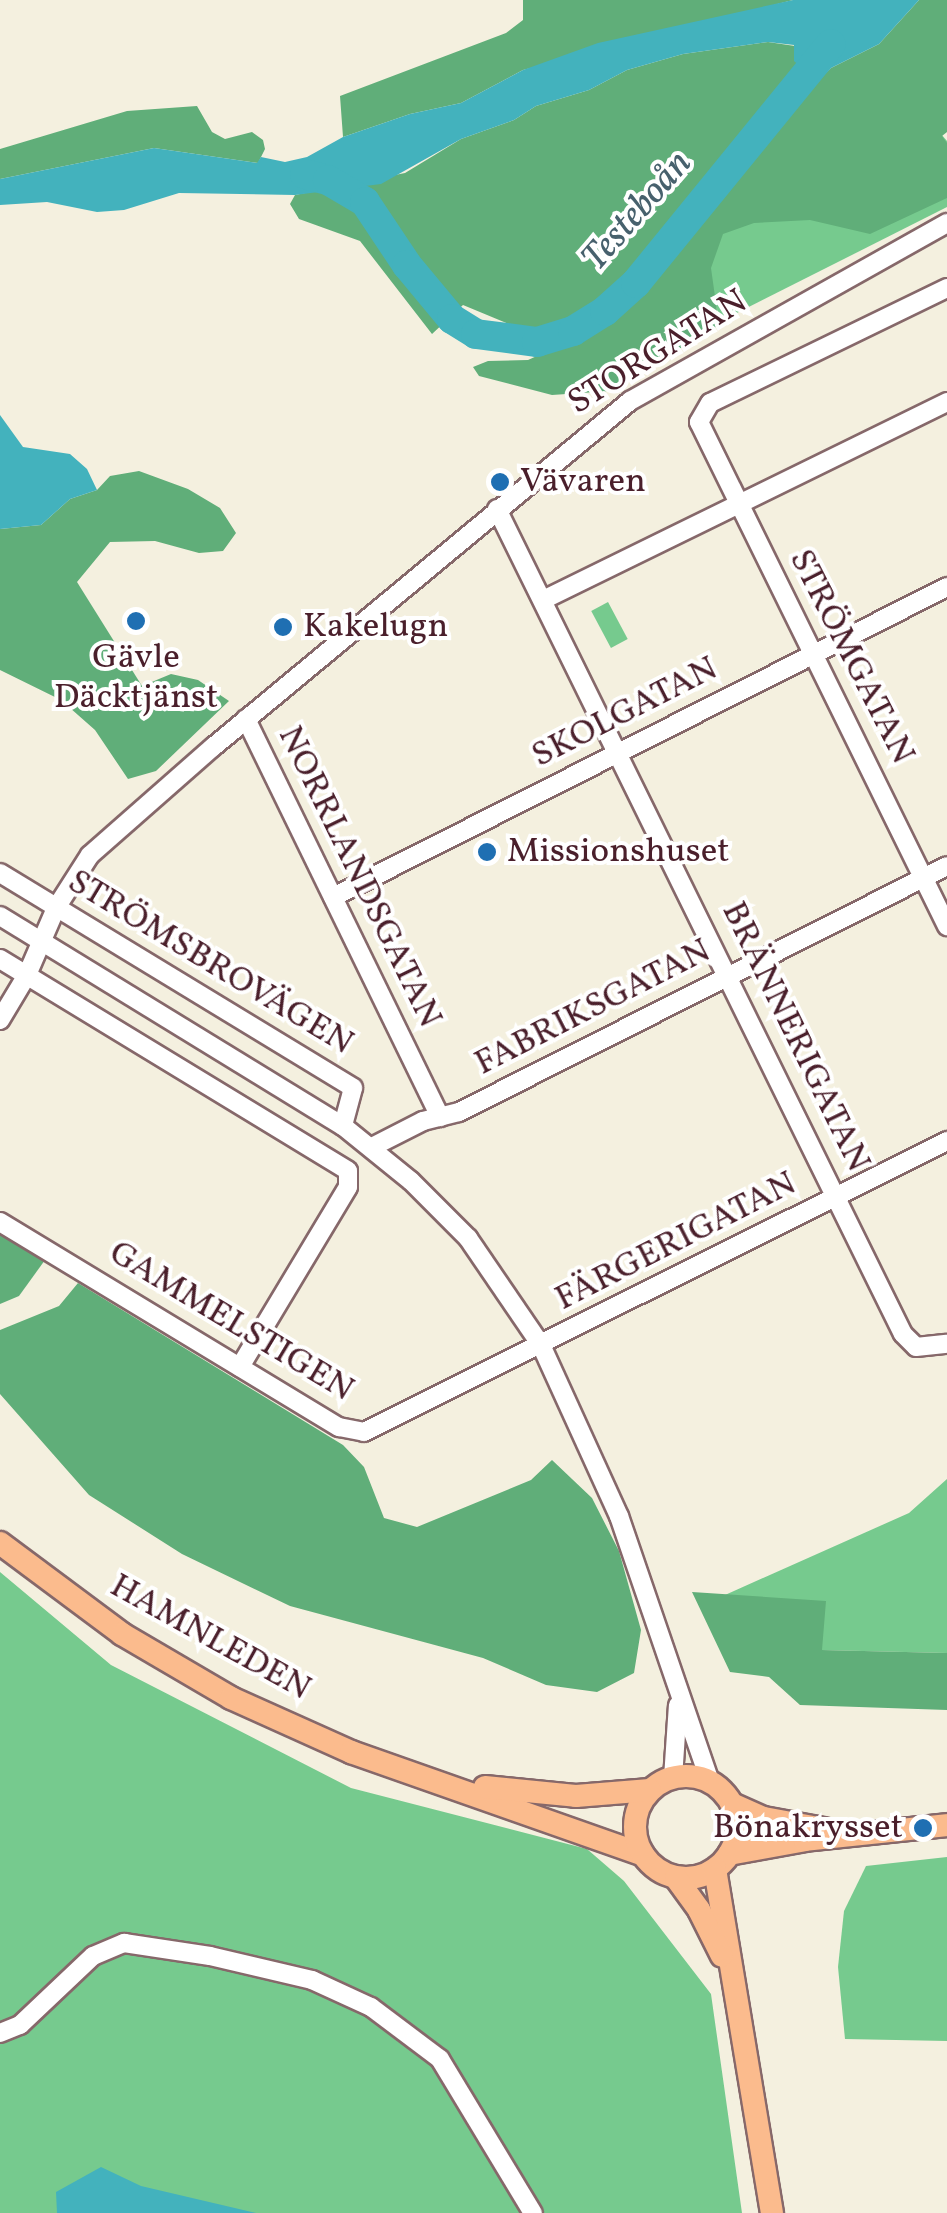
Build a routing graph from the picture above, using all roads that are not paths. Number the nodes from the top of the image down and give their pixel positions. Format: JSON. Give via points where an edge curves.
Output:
{"nodes":[{"id":1,"x":947,"y":223,"type":"edge"},
{"id":2,"x":947,"y":288,"type":"edge"},
{"id":3,"x":947,"y":402,"type":"edge"},
{"id":4,"x":737,"y":504,"type":"junction"},
{"id":5,"x":497,"y":509,"type":"junction"},
{"id":6,"x":947,"y":587,"type":"edge"},
{"id":7,"x":544,"y":600,"type":"junction"},
{"id":8,"x":814,"y":654,"type":"junction"},
{"id":9,"x":246,"y":719,"type":"junction"},
{"id":10,"x":619,"y":752,"type":"junction"},
{"id":11,"x":947,"y":866,"type":"edge"},
{"id":12,"x":0,"y":873,"type":"edge"},
{"id":13,"x":923,"y":878,"type":"junction"},
{"id":14,"x":333,"y":898,"type":"junction"},
{"id":15,"x":56,"y":908,"type":"junction"},
{"id":16,"x":0,"y":916,"type":"edge"},
{"id":17,"x":947,"y":926,"type":"edge"},
{"id":18,"x":42,"y":941,"type":"junction"},
{"id":19,"x":0,"y":959,"type":"edge"},
{"id":20,"x":26,"y":975,"type":"junction"},
{"id":21,"x":730,"y":976,"type":"junction"},
{"id":22,"x":0,"y":1020,"type":"edge"},
{"id":23,"x":440,"y":1117,"type":"junction"},
{"id":24,"x":342,"y":1126,"type":"junction"},
{"id":25,"x":947,"y":1141,"type":"edge"},
{"id":26,"x":372,"y":1147,"type":"junction"},
{"id":27,"x":836,"y":1197,"type":"junction"},
{"id":28,"x":0,"y":1222,"type":"edge"},
{"id":29,"x":947,"y":1344,"type":"edge"},
{"id":30,"x":541,"y":1345,"type":"junction"},
{"id":31,"x":240,"y":1367,"type":"junction"},
{"id":32,"x":0,"y":1544,"type":"edge"},
{"id":33,"x":678,"y":1700,"type":"junction"},
{"id":34,"x":399,"y":1770,"type":"junction"},
{"id":35,"x":673,"y":1778,"type":"junction"},
{"id":36,"x":710,"y":1782,"type":"junction"},
{"id":37,"x":650,"y":1790,"type":"junction"},
{"id":38,"x":732,"y":1804,"type":"junction"},
{"id":39,"x":947,"y":1825,"type":"edge"},
{"id":40,"x":863,"y":1834,"type":"junction"},
{"id":41,"x":643,"y":1855,"type":"junction"},
{"id":42,"x":722,"y":1861,"type":"junction"},
{"id":43,"x":676,"y":1878,"type":"junction"},
{"id":44,"x":737,"y":1998,"type":"junction"},
{"id":45,"x":0,"y":2033,"type":"edge"},
{"id":46,"x":533,"y":2213,"type":"edge"},
{"id":47,"x":772,"y":2213,"type":"edge"}],
"edges":[{"from":1,"to":5,"type":"street","name":"STORGATAN","via":[[630,401]]},
{"from":2,"to":4,"type":"street","name":"STRÖMGATAN","via":[[710,404],[700,417],[703,436]]},
{"from":3,"to":4,"type":"street"},
{"from":4,"to":7,"type":"street"},
{"from":4,"to":8,"type":"street","name":"STRÖMGATAN"},
{"from":5,"to":7,"type":"street","name":"BRÄNNERIGATAN"},
{"from":5,"to":9,"type":"street","name":"STORGATAN"},
{"from":6,"to":8,"type":"street","name":"SKOLGATAN"},
{"from":7,"to":10,"type":"street","name":"BRÄNNERIGATAN"},
{"from":8,"to":10,"type":"street","name":"SKOLGATAN"},
{"from":8,"to":13,"type":"street","name":"STRÖMGATAN"},
{"from":9,"to":14,"type":"street","name":"NORRLANDSGATAN"},
{"from":9,"to":15,"type":"street","name":"STORGATAN","via":[[104,840]]},
{"from":10,"to":14,"type":"street","name":"SKOLGATAN"},
{"from":10,"to":21,"type":"street","name":"BRÄNNERIGATAN"},
{"from":11,"to":13,"type":"street","name":"FABRIKSGATAN"},
{"from":12,"to":15,"type":"street","name":"STRÖMSBROVÄGEN"},
{"from":13,"to":17,"type":"street","name":"STRÖMGATAN"},
{"from":13,"to":21,"type":"street","name":"FABRIKSGATAN"},
{"from":14,"to":23,"type":"street","name":"NORRLANDSGATAN"},
{"from":15,"to":18,"type":"street","name":"STORGATAN"},
{"from":15,"to":24,"type":"street","name":"STRÖMSBROVÄGEN","via":[[354,1088]]},
{"from":16,"to":18,"type":"street","name":"STRÖMSBROVÄGEN"},
{"from":18,"to":20,"type":"street","name":"STORGATAN"},
{"from":18,"to":24,"type":"street","name":"STRÖMSBROVÄGEN"},
{"from":19,"to":20,"type":"street"},
{"from":20,"to":22,"type":"street","name":"STORGATAN"},
{"from":20,"to":31,"type":"street","via":[[350,1174],[348,1188]]},
{"from":21,"to":23,"type":"street","name":"FABRIKSGATAN"},
{"from":21,"to":27,"type":"street","name":"BRÄNNERIGATAN"},
{"from":23,"to":26,"type":"street","name":"FABRIKSGATAN"},
{"from":24,"to":26,"type":"street","name":"STRÖMSBROVÄGEN"},
{"from":25,"to":27,"type":"street","name":"FÄRGERIGATAN"},
{"from":26,"to":30,"type":"street","name":"STRÖMSBROVÄGEN","via":[[468,1238]]},
{"from":27,"to":29,"type":"street","name":"BRÄNNERIGATAN","via":[[903,1334],[916,1348]]},
{"from":27,"to":30,"type":"street","name":"FÄRGERIGATAN"},
{"from":28,"to":31,"type":"street","name":"GAMMELSTIGEN"},
{"from":30,"to":31,"type":"street","name":"GAMMELSTIGEN","via":[[356,1433]]},
{"from":30,"to":33,"type":"street","name":"STRÖMSBROVÄGEN","via":[[620,1516]]},
{"from":32,"to":34,"type":"main road","name":"HAMNLEDEN","via":[[122,1634],[231,1698]]},
{"from":33,"to":35,"type":"street","name":"STRÖMSBROVÄGEN"},
{"from":33,"to":36,"type":"street","name":"STRÖMSBROVÄGEN"},
{"from":34,"to":37,"type":"main road","name":"HAMNLEDEN","via":[[550,1795]]},
{"from":34,"to":41,"type":"main road","name":"HAMNLEDEN"},
{"from":35,"to":36,"type":"main road"},
{"from":35,"to":37,"type":"main road"},
{"from":36,"to":38,"type":"main road"},
{"from":37,"to":41,"type":"main road","via":[[634,1824]]},
{"from":38,"to":40,"type":"main road","via":[[764,1818]]},
{"from":38,"to":42,"type":"main road","via":[[737,1835]]},
{"from":39,"to":40,"type":"main road"},
{"from":40,"to":42,"type":"main road"},
{"from":41,"to":43,"type":"main road"},
{"from":42,"to":43,"type":"main road","via":[[697,1878]]},
{"from":42,"to":44,"type":"main road"},
{"from":43,"to":44,"type":"main road","via":[[718,1945]]},
{"from":44,"to":47,"type":"main road"},
{"from":45,"to":46,"type":"street","via":[[20,2025],[93,1956],[124,1942],[312,1980],[371,2008],[440,2059]]}]}
